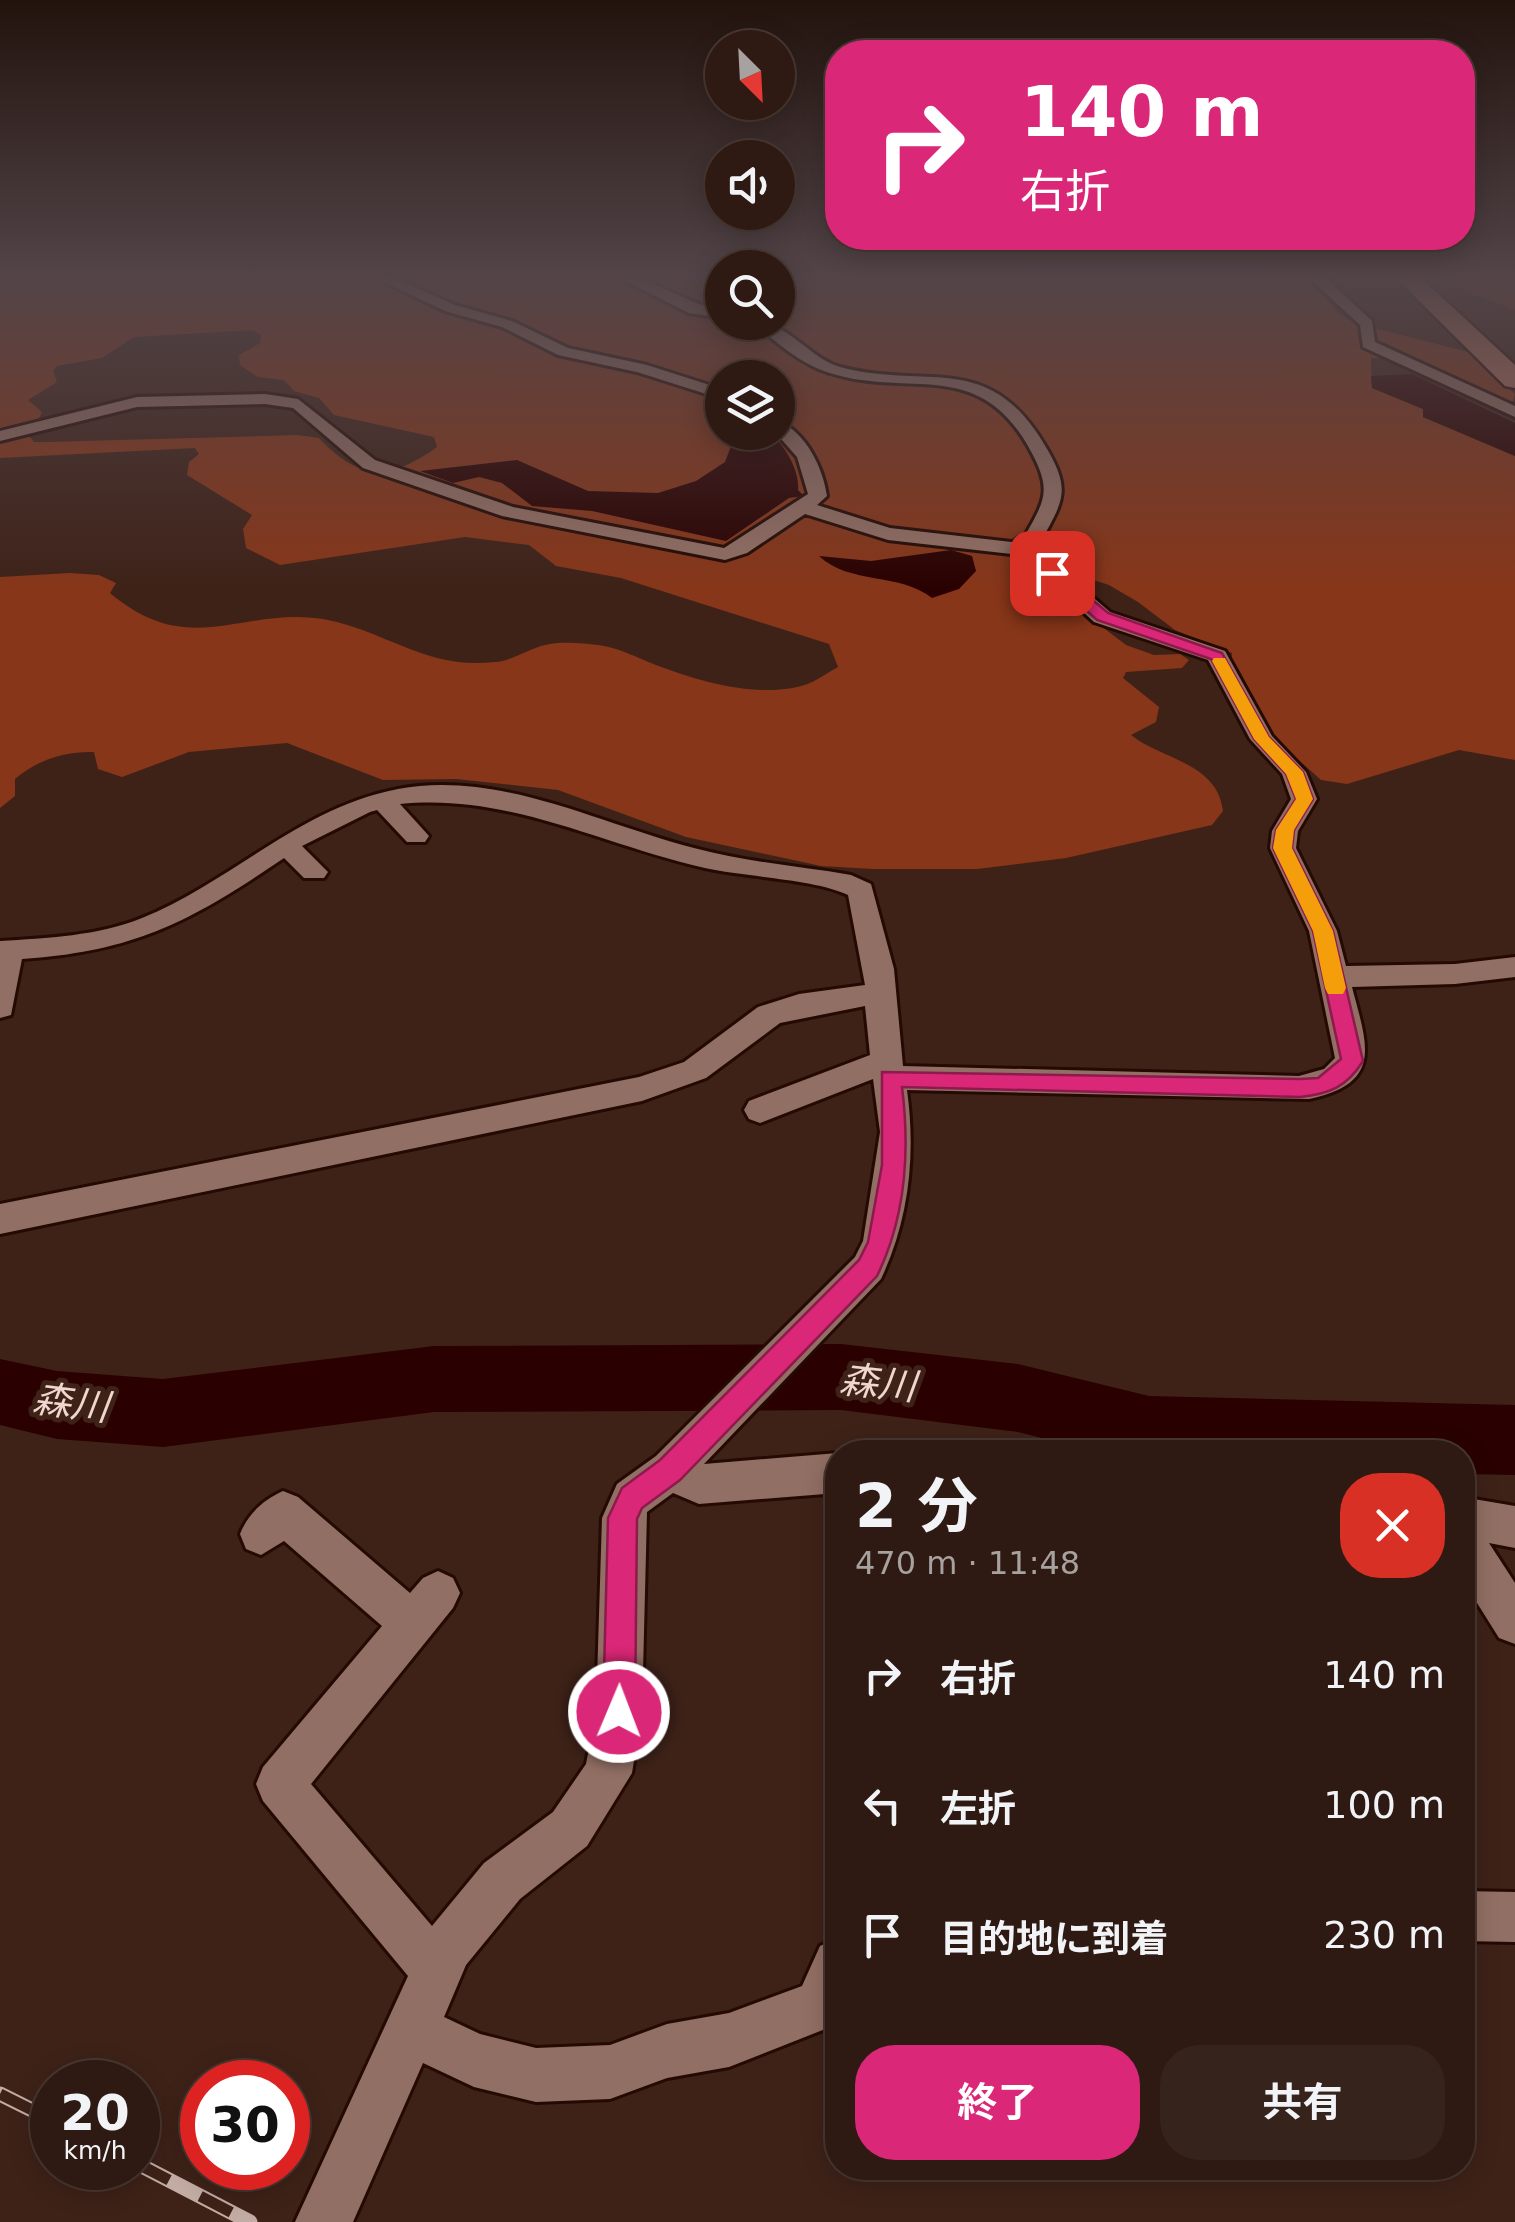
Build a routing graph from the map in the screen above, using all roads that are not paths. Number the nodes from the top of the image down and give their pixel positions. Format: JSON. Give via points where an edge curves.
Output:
{"nodes":[{"id":1,"x":945,"y":382,"type":"edge"},
{"id":2,"x":1449,"y":382,"type":"edge"},
{"id":3,"x":1515,"y":412,"type":"edge"},
{"id":4,"x":0,"y":436,"type":"edge"},
{"id":5,"x":795,"y":444,"type":"edge"},
{"id":6,"x":806,"y":508,"type":"junction"},
{"id":7,"x":1026,"y":550,"type":"junction"},
{"id":8,"x":382,"y":801,"type":"junction"},
{"id":9,"x":416,"y":836,"type":"dead end"},
{"id":10,"x":288,"y":847,"type":"junction"},
{"id":11,"x":314,"y":872,"type":"dead end"},
{"id":12,"x":5,"y":951,"type":"edge"},
{"id":13,"x":1515,"y":967,"type":"edge"},
{"id":14,"x":1332,"y":977,"type":"junction"},
{"id":15,"x":880,"y":993,"type":"junction"},
{"id":16,"x":0,"y":1007,"type":"edge"},
{"id":17,"x":888,"y":1070,"type":"junction"},
{"id":18,"x":760,"y":1110,"type":"dead end"},
{"id":19,"x":0,"y":1218,"type":"edge"},
{"id":20,"x":680,"y":1459,"type":"junction"},
{"id":21,"x":825,"y":1474,"type":"edge"},
{"id":22,"x":1475,"y":1520,"type":"edge"},
{"id":23,"x":1515,"y":1528,"type":"edge"},
{"id":24,"x":261,"y":1534,"type":"dead end"},
{"id":25,"x":1475,"y":1560,"type":"edge"},
{"id":26,"x":1515,"y":1622,"type":"edge"},
{"id":27,"x":1475,"y":1916,"type":"edge"},
{"id":28,"x":1515,"y":1917,"type":"edge"},
{"id":29,"x":437,"y":1971,"type":"junction"},
{"id":30,"x":825,"y":1994,"type":"edge"},
{"id":31,"x":412,"y":2029,"type":"junction"},
{"id":32,"x":324,"y":2222,"type":"edge"}],
"edges":[{"from":1,"to":7,"type":"street","via":[[980,388],[1006,404],[1055,478],[1050,506]]},
{"from":2,"to":3,"type":"street"},
{"from":4,"to":6,"type":"street","via":[[137,402],[264,399],[298,404],[369,464],[509,512],[706,553],[740,549]]},
{"from":5,"to":6,"type":"street","via":[[817,477],[818,496]]},
{"from":6,"to":7,"type":"street","via":[[888,534]]},
{"from":7,"to":14,"type":"street","via":[[1102,616],[1217,656],[1262,739],[1294,772],[1304,799],[1282,848],[1323,931]]},
{"from":8,"to":9,"type":"street"},
{"from":8,"to":10,"type":"street"},
{"from":8,"to":15,"type":"street","via":[[494,797],[681,854],[851,884],[861,890]]},
{"from":10,"to":11,"type":"street"},
{"from":10,"to":12,"type":"street","via":[[148,927]]},
{"from":12,"to":16,"type":"street"},
{"from":13,"to":14,"type":"street"},
{"from":14,"to":17,"type":"street","via":[[1352,1061],[1322,1086]]},
{"from":15,"to":17,"type":"street"},
{"from":15,"to":19,"type":"street","via":[[769,1014],[695,1070],[642,1089]]},
{"from":17,"to":18,"type":"street"},
{"from":17,"to":20,"type":"street","via":[[896,1132],[881,1242],[868,1268]]},
{"from":20,"to":21,"type":"street","via":[[699,1484]]},
{"from":20,"to":29,"type":"street","via":[[632,1498],[623,1518],[619,1712],[608,1773],[570,1830],[502,1882],[448,1947]]},
{"from":22,"to":23,"type":"street"},
{"from":24,"to":29,"type":"street","via":[[283,1512],[424,1608],[280,1784]]},
{"from":25,"to":26,"type":"street"},
{"from":27,"to":28,"type":"street"},
{"from":29,"to":31,"type":"street"},
{"from":30,"to":31,"type":"street","via":[[820,2005],[729,2040],[666,2051],[610,2072],[536,2075],[474,2060]]},
{"from":31,"to":32,"type":"street"}]}
